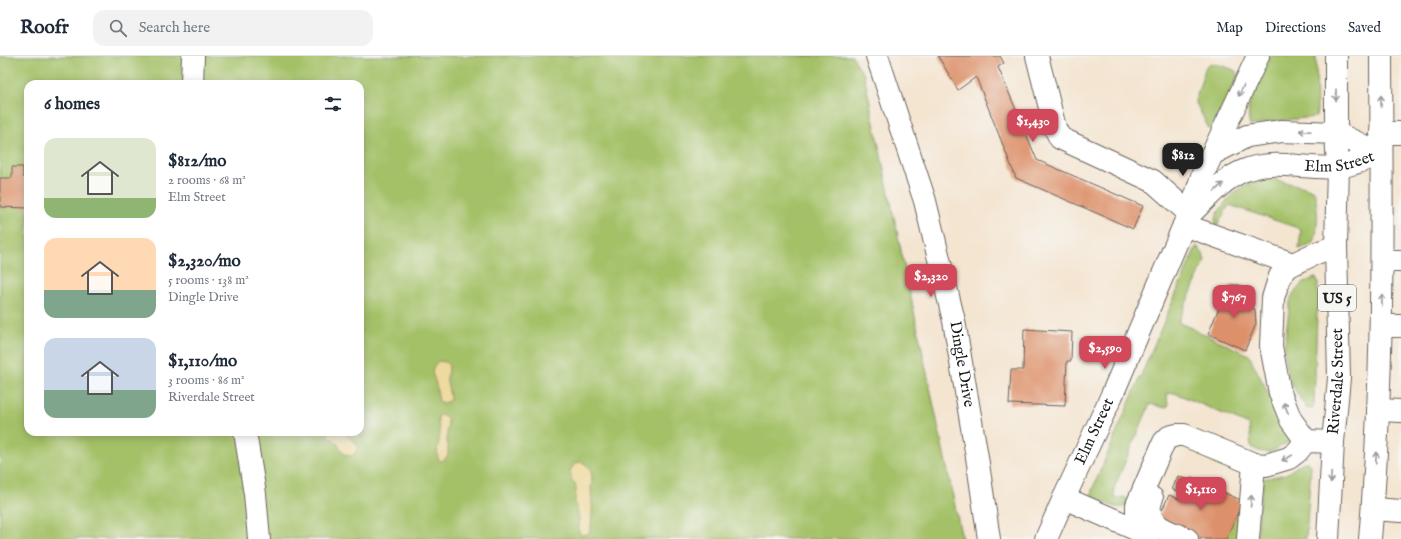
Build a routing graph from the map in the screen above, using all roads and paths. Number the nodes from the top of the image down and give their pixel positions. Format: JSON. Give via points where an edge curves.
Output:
{"nodes":[{"id":1,"x":192,"y":56,"type":"edge"},
{"id":2,"x":877,"y":56,"type":"edge"},
{"id":3,"x":1037,"y":56,"type":"edge"},
{"id":4,"x":1258,"y":56,"type":"edge"},
{"id":5,"x":1336,"y":56,"type":"edge"},
{"id":6,"x":1381,"y":56,"type":"edge"},
{"id":7,"x":192,"y":80,"type":"edge"},
{"id":8,"x":1336,"y":133,"type":"junction"},
{"id":9,"x":1391,"y":133,"type":"edge"},
{"id":10,"x":1212,"y":154,"type":"junction"},
{"id":11,"x":1381,"y":154,"type":"junction"},
{"id":12,"x":1338,"y":167,"type":"junction"},
{"id":13,"x":1187,"y":219,"type":"junction"},
{"id":14,"x":1336,"y":246,"type":"junction"},
{"id":15,"x":1392,"y":261,"type":"edge"},
{"id":16,"x":1293,"y":264,"type":"junction"},
{"id":17,"x":1391,"y":326,"type":"edge"},
{"id":18,"x":1378,"y":410,"type":"junction"},
{"id":19,"x":1401,"y":411,"type":"edge"},
{"id":20,"x":246,"y":436,"type":"edge"},
{"id":21,"x":1306,"y":441,"type":"junction"},
{"id":22,"x":1201,"y":442,"type":"junction"},
{"id":23,"x":1333,"y":442,"type":"junction"},
{"id":24,"x":1254,"y":464,"type":"junction"},
{"id":25,"x":1064,"y":498,"type":"junction"},
{"id":26,"x":1373,"y":509,"type":"junction"},
{"id":27,"x":1401,"y":511,"type":"edge"},
{"id":28,"x":1151,"y":536,"type":"edge"},
{"id":29,"x":259,"y":539,"type":"edge"},
{"id":30,"x":989,"y":539,"type":"edge"},
{"id":31,"x":1046,"y":539,"type":"edge"},
{"id":32,"x":1187,"y":539,"type":"edge"},
{"id":33,"x":1248,"y":539,"type":"edge"},
{"id":34,"x":1328,"y":539,"type":"edge"},
{"id":35,"x":1370,"y":539,"type":"edge"}],
"edges":[{"from":1,"to":7,"type":"main road"},
{"from":2,"to":30,"type":"main road","name":"Dingle Drive","via":[[925,201],[954,321]]},
{"from":3,"to":13,"type":"main road","via":[[1055,128],[1060,138],[1153,181]]},
{"from":4,"to":10,"type":"main road","one_way":true},
{"from":5,"to":8,"type":"main road","name":"Riverdale Street","number":"US 5","one_way":true},
{"from":9,"to":6,"type":"main road","one_way":true},
{"from":8,"to":10,"type":"main road","name":"Elm Street","one_way":true,"via":[[1282,130],[1247,136]]},
{"from":8,"to":11,"type":"main road","name":"Elm Street"},
{"from":8,"to":12,"type":"main road","name":"Riverdale Street","number":"US 5"},
{"from":9,"to":11,"type":"main road"},
{"from":10,"to":13,"type":"main road","name":"Elm Street"},
{"from":11,"to":12,"type":"main road","name":"Elm Street"},
{"from":11,"to":15,"type":"main road"},
{"from":13,"to":12,"type":"main road","name":"Elm Street","one_way":true,"via":[[1225,181],[1244,170],[1275,165]]},
{"from":12,"to":14,"type":"main road","name":"Riverdale Street","number":"US 5"},
{"from":13,"to":16,"type":"main road"},
{"from":13,"to":25,"type":"main road","name":"Elm Street","via":[[1112,395]]},
{"from":14,"to":16,"type":"main road"},
{"from":14,"to":23,"type":"main road","name":"Riverdale Street","number":"US 5","via":[[1339,378]]},
{"from":17,"to":15,"type":"main road","one_way":true},
{"from":21,"to":16,"type":"main road","one_way":true,"via":[[1291,420],[1280,393],[1271,346],[1273,298],[1280,276]]},
{"from":17,"to":18,"type":"main road"},
{"from":18,"to":19,"type":"main road"},
{"from":26,"to":18,"type":"main road","one_way":true},
{"from":20,"to":29,"type":"main road"},
{"from":21,"to":23,"type":"main road"},
{"from":21,"to":24,"type":"main road","one_way":true,"via":[[1289,458],[1266,465]]},
{"from":22,"to":24,"type":"main road"},
{"from":22,"to":28,"type":"main road","via":[[1177,435],[1169,437],[1164,442],[1137,505],[1137,521]]},
{"from":22,"to":32,"type":"main road","via":[[1186,442],[1173,450],[1149,512],[1151,519],[1160,527]]},
{"from":23,"to":34,"type":"main road","name":"Riverdale Street","number":"US 5","one_way":true},
{"from":33,"to":24,"type":"main road","one_way":true},
{"from":25,"to":28,"type":"main road"},
{"from":25,"to":31,"type":"main road","name":"Elm Street"},
{"from":26,"to":27,"type":"main road"},
{"from":26,"to":35,"type":"main road"}]}
